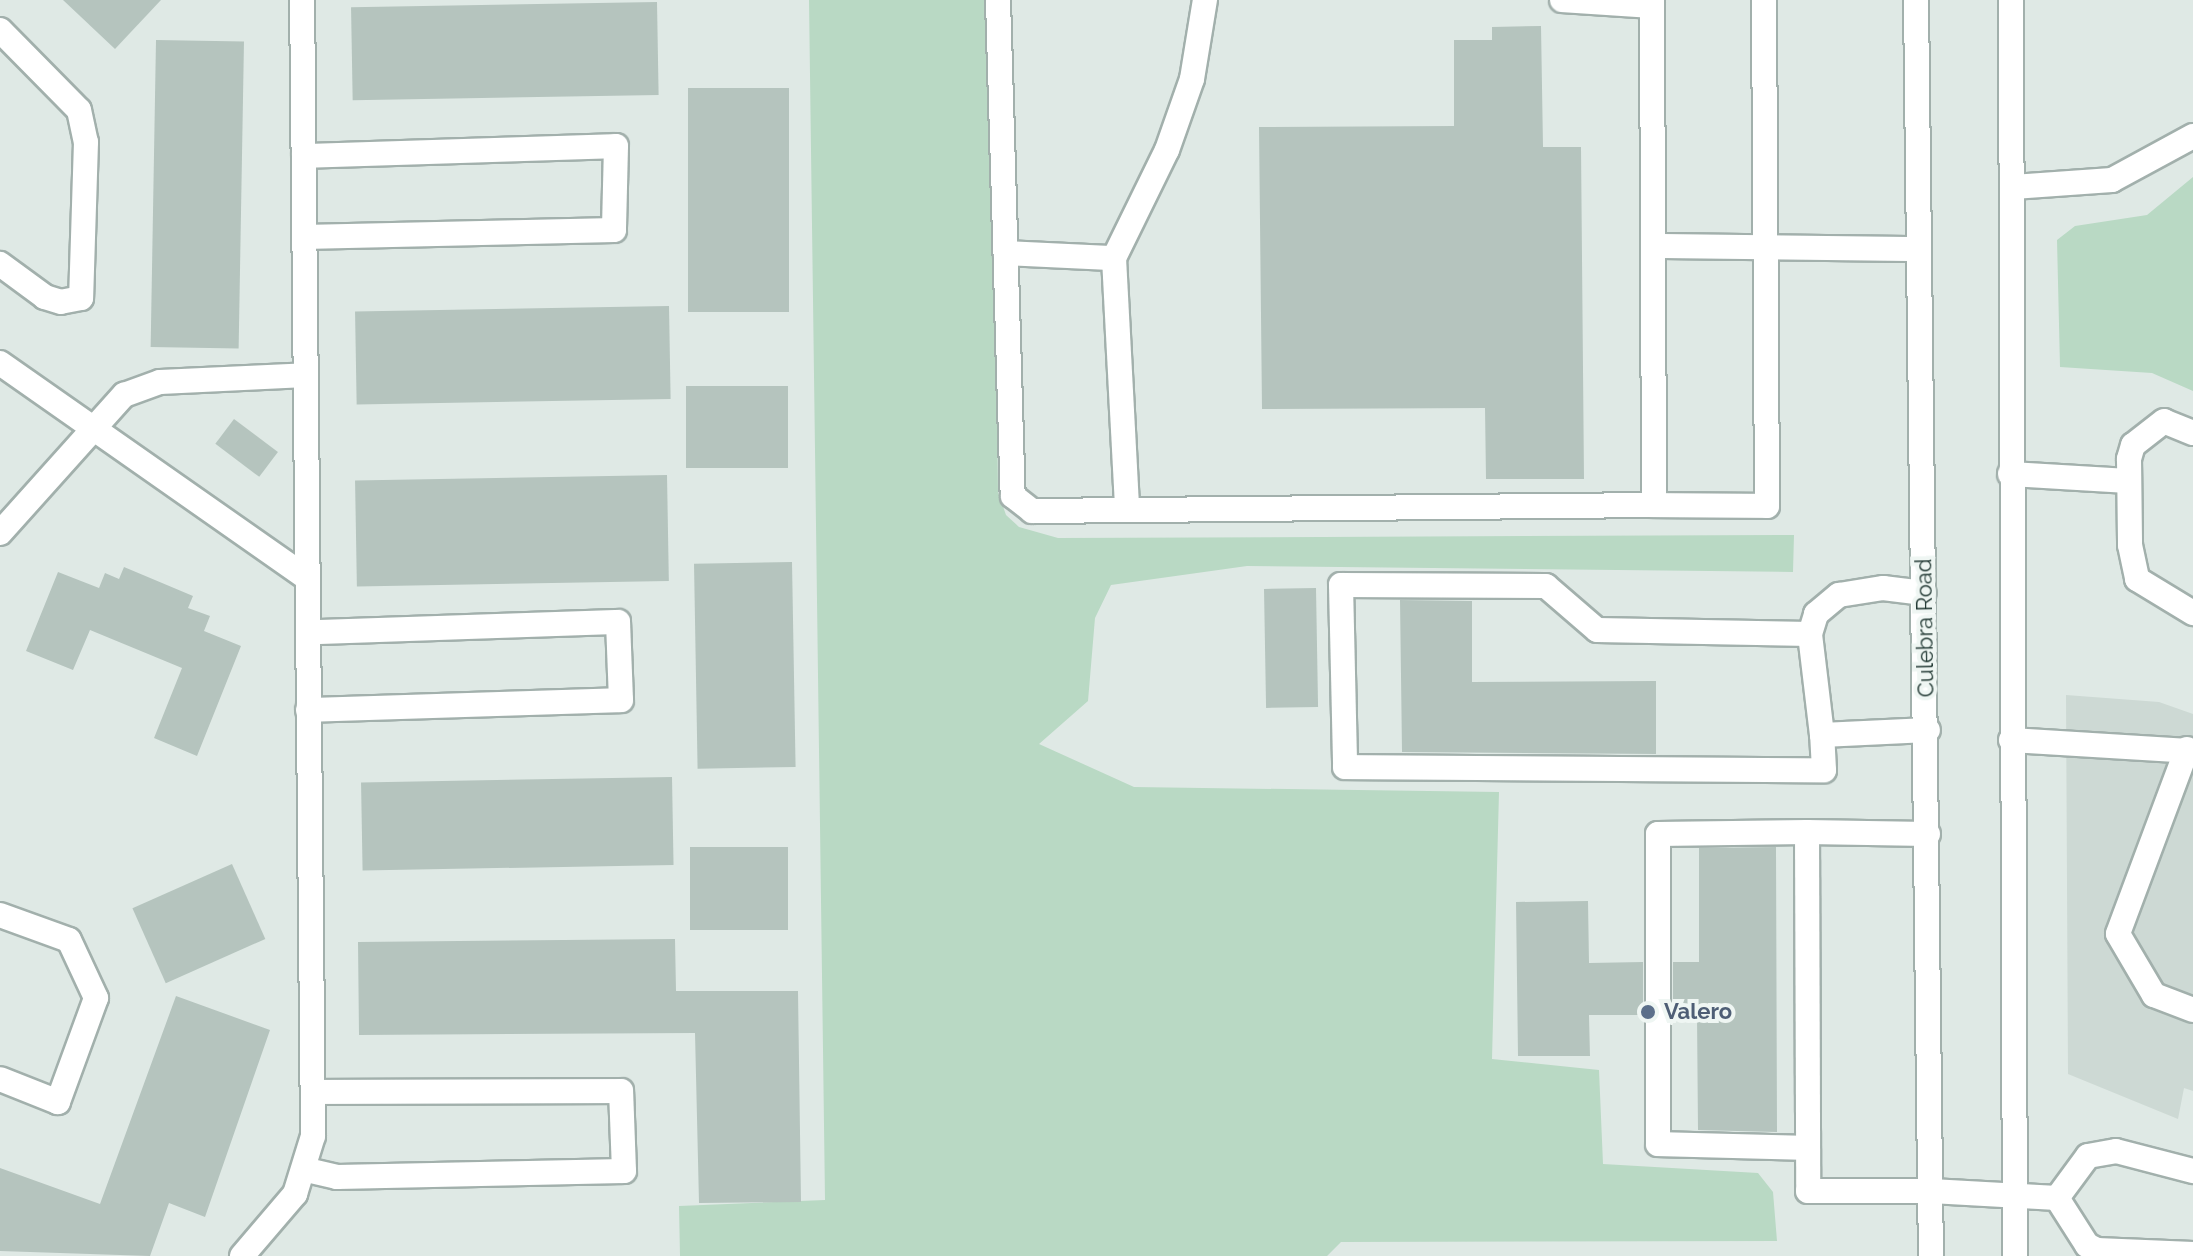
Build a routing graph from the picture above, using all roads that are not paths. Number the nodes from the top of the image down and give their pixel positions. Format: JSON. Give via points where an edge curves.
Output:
{"nodes":[{"id":1,"x":302,"y":0,"type":"edge"},
{"id":2,"x":998,"y":0,"type":"edge"},
{"id":3,"x":1205,"y":0,"type":"edge"},
{"id":4,"x":1562,"y":0,"type":"edge"},
{"id":5,"x":1764,"y":0,"type":"edge"},
{"id":6,"x":1916,"y":0,"type":"edge"},
{"id":7,"x":2011,"y":0,"type":"edge"},
{"id":8,"x":1652,"y":3,"type":"edge"},
{"id":9,"x":0,"y":30,"type":"edge"},
{"id":10,"x":2193,"y":136,"type":"edge"},
{"id":11,"x":304,"y":156,"type":"junction"},
{"id":12,"x":2013,"y":187,"type":"junction"},
{"id":13,"x":304,"y":237,"type":"junction"},
{"id":14,"x":1654,"y":246,"type":"junction"},
{"id":15,"x":1768,"y":247,"type":"junction"},
{"id":16,"x":1917,"y":249,"type":"junction"},
{"id":17,"x":1006,"y":253,"type":"junction"},
{"id":18,"x":1114,"y":258,"type":"junction"},
{"id":19,"x":0,"y":264,"type":"edge"},
{"id":20,"x":0,"y":363,"type":"edge"},
{"id":21,"x":306,"y":375,"type":"junction"},
{"id":22,"x":2193,"y":433,"type":"edge"},
{"id":23,"x":95,"y":435,"type":"junction"},
{"id":24,"x":2010,"y":474,"type":"junction"},
{"id":25,"x":2129,"y":481,"type":"junction"},
{"id":26,"x":1654,"y":505,"type":"junction"},
{"id":27,"x":1127,"y":510,"type":"junction"},
{"id":28,"x":0,"y":533,"type":"edge"},
{"id":29,"x":307,"y":578,"type":"junction"},
{"id":30,"x":1924,"y":593,"type":"junction"},
{"id":31,"x":2193,"y":613,"type":"edge"},
{"id":32,"x":309,"y":632,"type":"junction"},
{"id":33,"x":1810,"y":634,"type":"junction"},
{"id":34,"x":308,"y":710,"type":"junction"},
{"id":35,"x":1928,"y":730,"type":"junction"},
{"id":36,"x":1822,"y":735,"type":"junction"},
{"id":37,"x":2011,"y":740,"type":"junction"},
{"id":38,"x":2190,"y":750,"type":"edge"},
{"id":39,"x":1807,"y":832,"type":"junction"},
{"id":40,"x":1928,"y":834,"type":"junction"},
{"id":41,"x":0,"y":915,"type":"edge"},
{"id":42,"x":2193,"y":1010,"type":"edge"},
{"id":43,"x":0,"y":1079,"type":"edge"},
{"id":44,"x":314,"y":1092,"type":"junction"},
{"id":45,"x":1808,"y":1148,"type":"junction"},
{"id":46,"x":307,"y":1170,"type":"junction"},
{"id":47,"x":2193,"y":1171,"type":"edge"},
{"id":48,"x":1931,"y":1191,"type":"junction"},
{"id":49,"x":2014,"y":1195,"type":"junction"},
{"id":50,"x":2057,"y":1198,"type":"junction"},
{"id":51,"x":2193,"y":1254,"type":"edge"},
{"id":52,"x":242,"y":1256,"type":"edge"},
{"id":53,"x":1931,"y":1256,"type":"edge"},
{"id":54,"x":2015,"y":1256,"type":"edge"}],
"edges":[{"from":1,"to":11,"type":"main road"},
{"from":2,"to":17,"type":"main road"},
{"from":3,"to":18,"type":"main road","via":[[1192,79],[1167,150]]},
{"from":4,"to":8,"type":"main road"},
{"from":5,"to":15,"type":"main road"},
{"from":6,"to":16,"type":"main road","name":"Culebra Road"},
{"from":7,"to":12,"type":"main road"},
{"from":8,"to":14,"type":"main road"},
{"from":9,"to":19,"type":"main road","via":[[79,110],[86,142],[81,298],[61,302],[45,297]]},
{"from":10,"to":12,"type":"main road","via":[[2112,180]]},
{"from":11,"to":13,"type":"main road"},
{"from":11,"to":13,"type":"main road","via":[[616,146],[614,230]]},
{"from":12,"to":24,"type":"main road"},
{"from":13,"to":21,"type":"main road"},
{"from":14,"to":15,"type":"main road"},
{"from":14,"to":26,"type":"main road"},
{"from":15,"to":16,"type":"main road"},
{"from":15,"to":26,"type":"main road","via":[[1767,506]]},
{"from":16,"to":30,"type":"main road","name":"Culebra Road"},
{"from":17,"to":18,"type":"main road"},
{"from":17,"to":27,"type":"main road","via":[[1013,496],[1032,511]]},
{"from":18,"to":27,"type":"main road"},
{"from":20,"to":23,"type":"main road"},
{"from":21,"to":23,"type":"main road","via":[[160,382],[124,395]]},
{"from":21,"to":29,"type":"main road"},
{"from":22,"to":25,"type":"main road","via":[[2164,421],[2148,432],[2133,445]]},
{"from":23,"to":28,"type":"main road"},
{"from":23,"to":29,"type":"main road"},
{"from":24,"to":25,"type":"main road"},
{"from":24,"to":37,"type":"main road"},
{"from":25,"to":31,"type":"main road","via":[[2137,579]]},
{"from":26,"to":27,"type":"main road"},
{"from":29,"to":32,"type":"main road"},
{"from":30,"to":33,"type":"main road","via":[[1883,588],[1839,595],[1816,614]]},
{"from":30,"to":35,"type":"main road","name":"Culebra Road"},
{"from":32,"to":34,"type":"main road"},
{"from":32,"to":34,"type":"main road","via":[[618,622],[621,700]]},
{"from":33,"to":36,"type":"main road"},
{"from":33,"to":36,"type":"main road","via":[[1597,630],[1546,586],[1341,585],[1345,767],[1824,770]]},
{"from":34,"to":44,"type":"main road"},
{"from":35,"to":36,"type":"main road"},
{"from":35,"to":40,"type":"main road","name":"Culebra Road"},
{"from":37,"to":38,"type":"main road"},
{"from":37,"to":49,"type":"main road"},
{"from":38,"to":42,"type":"main road","via":[[2118,934],[2154,995]]},
{"from":39,"to":40,"type":"main road"},
{"from":39,"to":45,"type":"main road"},
{"from":39,"to":45,"type":"main road","via":[[1658,834],[1658,1144]]},
{"from":40,"to":48,"type":"main road","name":"Culebra Road"},
{"from":41,"to":43,"type":"main road","via":[[69,940],[96,998],[58,1102]]},
{"from":44,"to":46,"type":"main road"},
{"from":44,"to":46,"type":"main road","via":[[621,1091],[624,1171],[337,1177]]},
{"from":45,"to":48,"type":"main road","via":[[1808,1191]]},
{"from":46,"to":52,"type":"main road","via":[[295,1194]]},
{"from":47,"to":50,"type":"main road","via":[[2116,1151],[2088,1156]]},
{"from":48,"to":49,"type":"main road"},
{"from":48,"to":53,"type":"main road","name":"Culebra Road"},
{"from":49,"to":50,"type":"main road"},
{"from":49,"to":54,"type":"main road"},
{"from":50,"to":51,"type":"main road","via":[[2087,1245],[2097,1250]]}]}
